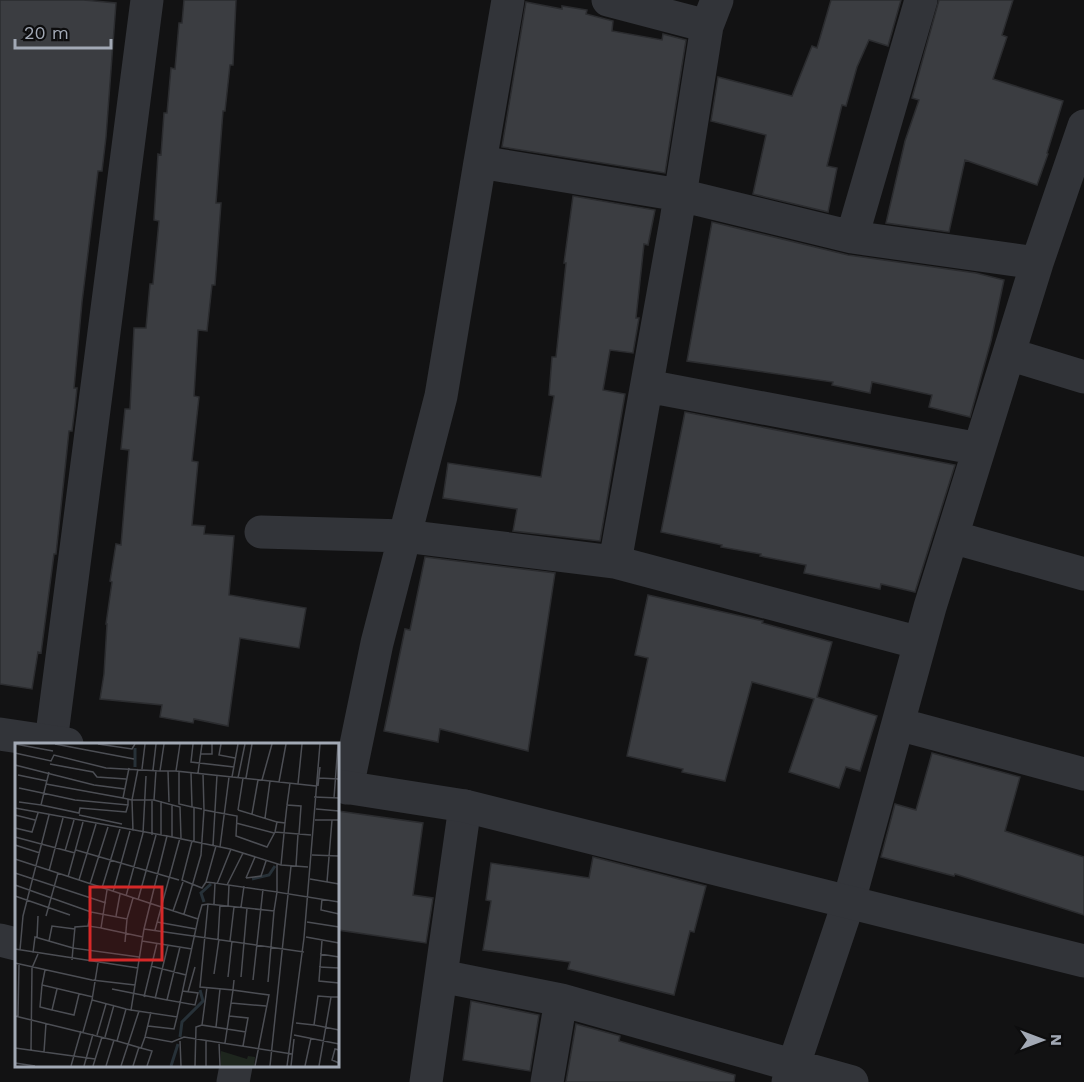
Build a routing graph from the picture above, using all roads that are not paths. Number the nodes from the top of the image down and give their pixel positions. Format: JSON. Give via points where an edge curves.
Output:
{"nodes":[{"id":1,"x":147,"y":0,"type":"edge"},
{"id":2,"x":508,"y":0,"type":"edge"},
{"id":3,"x":608,"y":0,"type":"edge"},
{"id":4,"x":921,"y":0,"type":"edge"},
{"id":5,"x":712,"y":13,"type":"edge"},
{"id":6,"x":1084,"y":126,"type":"edge"},
{"id":7,"x":480,"y":162,"type":"junction"},
{"id":8,"x":1075,"y":183,"type":"edge"},
{"id":9,"x":681,"y":195,"type":"junction"},
{"id":10,"x":852,"y":237,"type":"junction"},
{"id":11,"x":1037,"y":263,"type":"junction"},
{"id":12,"x":1009,"y":354,"type":"junction"},
{"id":13,"x":1084,"y":377,"type":"edge"},
{"id":14,"x":647,"y":386,"type":"junction"},
{"id":15,"x":979,"y":449,"type":"junction"},
{"id":16,"x":261,"y":532,"type":"dead end"},
{"id":17,"x":405,"y":536,"type":"junction"},
{"id":18,"x":952,"y":537,"type":"junction"},
{"id":19,"x":615,"y":562,"type":"junction"},
{"id":20,"x":1084,"y":574,"type":"edge"},
{"id":21,"x":920,"y":643,"type":"junction"},
{"id":22,"x":898,"y":723,"type":"junction"},
{"id":23,"x":0,"y":734,"type":"edge"},
{"id":24,"x":59,"y":743,"type":"edge"},
{"id":25,"x":1084,"y":774,"type":"edge"},
{"id":26,"x":342,"y":787,"type":"edge"},
{"id":27,"x":465,"y":806,"type":"junction"},
{"id":28,"x":849,"y":901,"type":"junction"},
{"id":29,"x":0,"y":940,"type":"edge"},
{"id":30,"x":15,"y":944,"type":"edge"},
{"id":31,"x":1084,"y":961,"type":"edge"},
{"id":32,"x":441,"y":976,"type":"junction"},
{"id":33,"x":561,"y":1000,"type":"junction"},
{"id":34,"x":236,"y":1067,"type":"edge"},
{"id":35,"x":790,"y":1074,"type":"edge"},
{"id":36,"x":233,"y":1082,"type":"edge"},
{"id":37,"x":426,"y":1082,"type":"edge"},
{"id":38,"x":548,"y":1082,"type":"edge"},
{"id":39,"x":852,"y":1082,"type":"edge"}],
"edges":[{"from":1,"to":24,"type":"street"},
{"from":2,"to":7,"type":"street"},
{"from":3,"to":5,"type":"street"},
{"from":4,"to":10,"type":"street"},
{"from":5,"to":9,"type":"street"},
{"from":6,"to":8,"type":"street"},
{"from":7,"to":9,"type":"street"},
{"from":7,"to":17,"type":"street","via":[[441,396]]},
{"from":8,"to":11,"type":"street"},
{"from":9,"to":10,"type":"street"},
{"from":9,"to":14,"type":"street"},
{"from":10,"to":11,"type":"street"},
{"from":11,"to":12,"type":"street"},
{"from":12,"to":13,"type":"street"},
{"from":12,"to":15,"type":"street"},
{"from":14,"to":15,"type":"street"},
{"from":14,"to":19,"type":"street"},
{"from":15,"to":18,"type":"street"},
{"from":16,"to":17,"type":"street"},
{"from":17,"to":19,"type":"street"},
{"from":17,"to":26,"type":"street"},
{"from":18,"to":20,"type":"street"},
{"from":18,"to":21,"type":"street"},
{"from":19,"to":21,"type":"street"},
{"from":21,"to":22,"type":"street"},
{"from":22,"to":25,"type":"street"},
{"from":22,"to":28,"type":"street"},
{"from":23,"to":24,"type":"street"},
{"from":26,"to":27,"type":"street"},
{"from":27,"to":28,"type":"street"},
{"from":27,"to":32,"type":"street"},
{"from":28,"to":31,"type":"street"},
{"from":28,"to":35,"type":"street"},
{"from":29,"to":30,"type":"street"},
{"from":32,"to":33,"type":"street"},
{"from":32,"to":37,"type":"street"},
{"from":33,"to":35,"type":"street"},
{"from":33,"to":38,"type":"street"},
{"from":34,"to":36,"type":"street"},
{"from":35,"to":39,"type":"street"}]}
